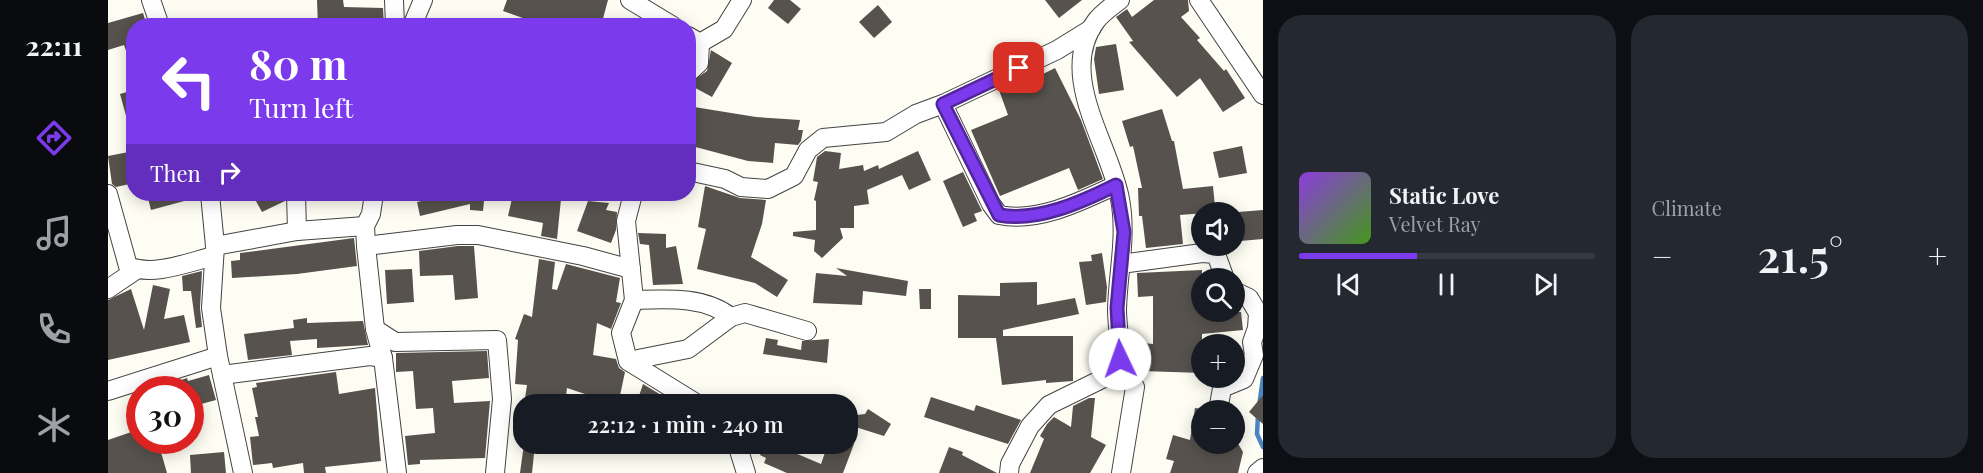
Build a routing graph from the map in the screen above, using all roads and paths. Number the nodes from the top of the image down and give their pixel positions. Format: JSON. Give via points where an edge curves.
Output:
{"nodes":[{"id":1,"x":151,"y":0,"type":"edge"},
{"id":2,"x":394,"y":0,"type":"edge"},
{"id":3,"x":423,"y":0,"type":"edge"},
{"id":4,"x":630,"y":0,"type":"edge"},
{"id":5,"x":742,"y":0,"type":"edge"},
{"id":6,"x":1120,"y":0,"type":"edge"},
{"id":7,"x":1199,"y":0,"type":"edge"},
{"id":8,"x":157,"y":18,"type":"edge"},
{"id":9,"x":395,"y":18,"type":"edge"},
{"id":10,"x":415,"y":18,"type":"edge"},
{"id":11,"x":660,"y":18,"type":"edge"},
{"id":12,"x":1091,"y":28,"type":"junction"},
{"id":13,"x":696,"y":39,"type":"edge"},
{"id":14,"x":696,"y":49,"type":"edge"},
{"id":15,"x":696,"y":66,"type":"edge"},
{"id":16,"x":1263,"y":96,"type":"edge"},
{"id":17,"x":943,"y":104,"type":"junction"},
{"id":18,"x":696,"y":173,"type":"edge"},
{"id":19,"x":1116,"y":185,"type":"junction"},
{"id":20,"x":108,"y":194,"type":"edge"},
{"id":21,"x":210,"y":201,"type":"edge"},
{"id":22,"x":296,"y":201,"type":"edge"},
{"id":23,"x":373,"y":201,"type":"edge"},
{"id":24,"x":631,"y":201,"type":"edge"},
{"id":25,"x":365,"y":225,"type":"junction"},
{"id":26,"x":297,"y":231,"type":"junction"},
{"id":27,"x":366,"y":246,"type":"junction"},
{"id":28,"x":214,"y":251,"type":"junction"},
{"id":29,"x":1121,"y":264,"type":"junction"},
{"id":30,"x":1221,"y":268,"type":"edge"},
{"id":31,"x":631,"y":269,"type":"junction"},
{"id":32,"x":136,"y":270,"type":"junction"},
{"id":33,"x":108,"y":289,"type":"edge"},
{"id":34,"x":1245,"y":296,"type":"edge"},
{"id":35,"x":634,"y":300,"type":"junction"},
{"id":36,"x":731,"y":317,"type":"junction"},
{"id":37,"x":375,"y":329,"type":"junction"},
{"id":38,"x":807,"y":331,"type":"dead end"},
{"id":39,"x":218,"y":356,"type":"junction"},
{"id":40,"x":383,"y":358,"type":"junction"},
{"id":41,"x":1120,"y":359,"type":"junction"},
{"id":42,"x":628,"y":361,"type":"junction"},
{"id":43,"x":222,"y":375,"type":"junction"},
{"id":44,"x":108,"y":391,"type":"edge"},
{"id":45,"x":681,"y":394,"type":"edge"},
{"id":46,"x":1220,"y":400,"type":"edge"},
{"id":47,"x":740,"y":454,"type":"edge"},
{"id":48,"x":1263,"y":468,"type":"edge"},
{"id":49,"x":243,"y":473,"type":"edge"},
{"id":50,"x":397,"y":473,"type":"edge"},
{"id":51,"x":495,"y":473,"type":"edge"},
{"id":52,"x":746,"y":473,"type":"edge"},
{"id":53,"x":1010,"y":473,"type":"edge"},
{"id":54,"x":1121,"y":473,"type":"edge"},
{"id":55,"x":1257,"y":473,"type":"edge"}],
"edges":[{"from":1,"to":8,"type":"street"},
{"from":2,"to":9,"type":"street"},
{"from":3,"to":10,"type":"street"},
{"from":4,"to":11,"type":"street"},
{"from":5,"to":13,"type":"street","via":[[724,29]]},
{"from":6,"to":12,"type":"street"},
{"from":7,"to":16,"type":"street"},
{"from":12,"to":17,"type":"street","via":[[1057,50]]},
{"from":12,"to":19,"type":"street","via":[[1081,66],[1084,89]]},
{"from":14,"to":15,"type":"street","via":[[699,63]]},
{"from":17,"to":18,"type":"street","via":[[886,132],[823,138],[808,150],[794,176],[768,189],[741,187]]},
{"from":17,"to":19,"type":"street","via":[[999,215],[1016,218],[1077,204]]},
{"from":19,"to":29,"type":"street","via":[[1124,232]]},
{"from":20,"to":32,"type":"street","via":[[128,266]]},
{"from":21,"to":28,"type":"street"},
{"from":22,"to":26,"type":"street"},
{"from":23,"to":25,"type":"street"},
{"from":24,"to":31,"type":"street","via":[[626,221]]},
{"from":25,"to":26,"type":"street"},
{"from":25,"to":27,"type":"street"},
{"from":26,"to":28,"type":"street"},
{"from":27,"to":31,"type":"street","via":[[478,235]]},
{"from":27,"to":37,"type":"street"},
{"from":28,"to":32,"type":"street","via":[[169,267]]},
{"from":28,"to":39,"type":"street","via":[[211,308]]},
{"from":29,"to":30,"type":"street","via":[[1202,253],[1216,254]]},
{"from":29,"to":41,"type":"street","via":[[1117,308]]},
{"from":31,"to":35,"type":"street"},
{"from":32,"to":33,"type":"street"},
{"from":34,"to":46,"type":"street","via":[[1258,313],[1252,342],[1254,355],[1244,379],[1222,388]]},
{"from":35,"to":36,"type":"street","via":[[690,301],[718,307]]},
{"from":35,"to":42,"type":"street","via":[[621,333]]},
{"from":36,"to":38,"type":"street","via":[[745,313]]},
{"from":36,"to":42,"type":"street","via":[[688,349]]},
{"from":37,"to":40,"type":"street"},
{"from":37,"to":51,"type":"street","via":[[395,342],[497,340],[502,399]]},
{"from":39,"to":43,"type":"street"},
{"from":39,"to":44,"type":"street"},
{"from":40,"to":43,"type":"street","via":[[370,356]]},
{"from":40,"to":50,"type":"street"},
{"from":41,"to":53,"type":"street","via":[[1118,368],[1104,378],[1049,405],[1030,426],[1010,464]]},
{"from":41,"to":54,"type":"street","via":[[1135,387]]},
{"from":42,"to":45,"type":"street"},
{"from":43,"to":49,"type":"street"},
{"from":47,"to":52,"type":"street"},
{"from":48,"to":55,"type":"street"}]}
